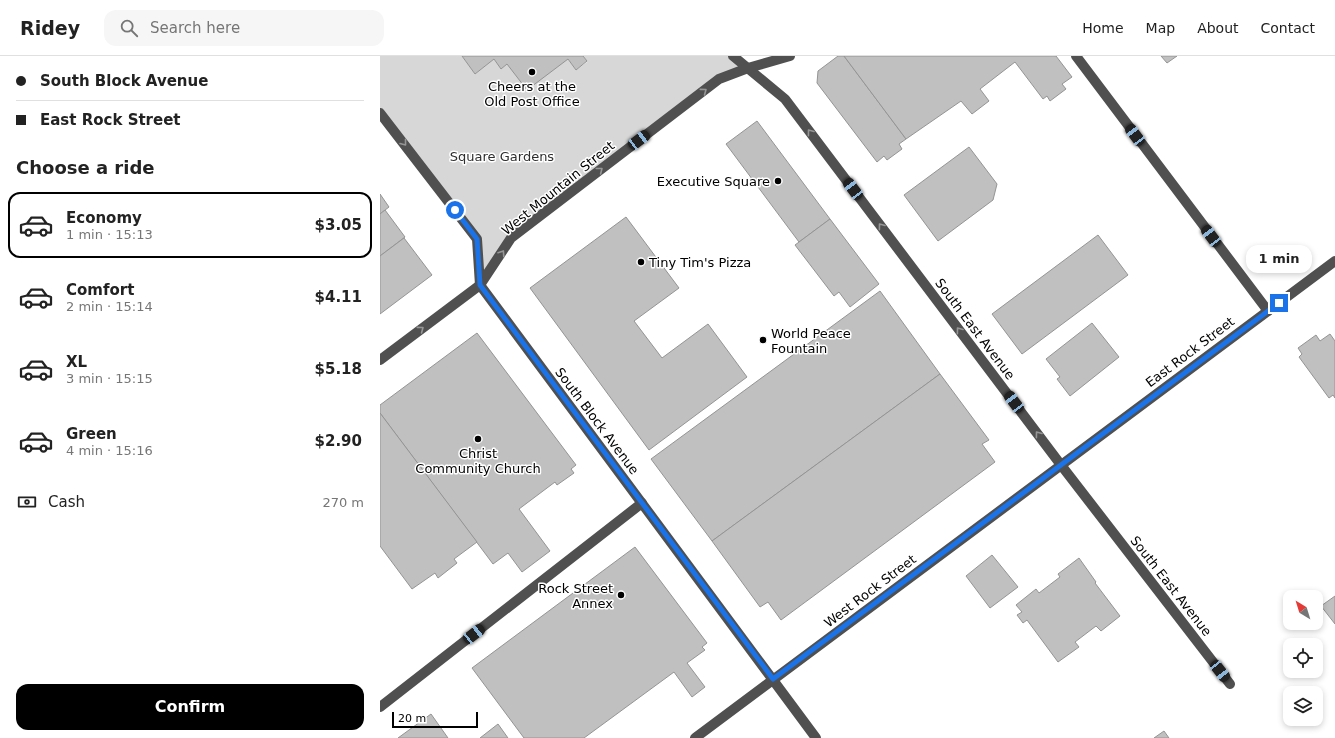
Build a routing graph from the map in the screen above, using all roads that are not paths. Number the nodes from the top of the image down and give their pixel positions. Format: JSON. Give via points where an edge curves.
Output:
{"nodes":[{"id":1,"x":733,"y":56,"type":"edge"},
{"id":2,"x":790,"y":56,"type":"edge"},
{"id":3,"x":1076,"y":56,"type":"edge"},
{"id":4,"x":748,"y":68,"type":"junction"},
{"id":5,"x":380,"y":112,"type":"edge"},
{"id":6,"x":1335,"y":261,"type":"edge"},
{"id":7,"x":480,"y":285,"type":"junction"},
{"id":8,"x":1268,"y":311,"type":"junction"},
{"id":9,"x":380,"y":360,"type":"edge"},
{"id":10,"x":1061,"y":465,"type":"junction"},
{"id":11,"x":642,"y":504,"type":"junction"},
{"id":12,"x":773,"y":679,"type":"junction"},
{"id":13,"x":1230,"y":684,"type":"dead end"},
{"id":14,"x":380,"y":707,"type":"edge"},
{"id":15,"x":695,"y":738,"type":"edge"},
{"id":16,"x":816,"y":738,"type":"edge"}],
"edges":[{"from":1,"to":4,"type":"street","name":"South East Avenue"},
{"from":2,"to":4,"type":"street","name":"West Mountain Street"},
{"from":3,"to":8,"type":"street"},
{"from":7,"to":4,"type":"street","name":"West Mountain Street","one_way":true,"via":[[511,238],[719,79]]},
{"from":10,"to":4,"type":"street","name":"South East Avenue","one_way":true,"via":[[785,99]]},
{"from":5,"to":7,"type":"street","one_way":true,"via":[[477,239]]},
{"from":6,"to":8,"type":"street","name":"East Rock Street"},
{"from":9,"to":7,"type":"street","name":"West Mountain Street","one_way":true},
{"from":7,"to":11,"type":"street","name":"South Block Avenue"},
{"from":8,"to":10,"type":"street","name":"East Rock Street"},
{"from":10,"to":12,"type":"street","name":"West Rock Street"},
{"from":10,"to":13,"type":"street","name":"South East Avenue"},
{"from":11,"to":12,"type":"street","name":"South Block Avenue"},
{"from":11,"to":14,"type":"street"},
{"from":12,"to":15,"type":"street","name":"West Rock Street"},
{"from":12,"to":16,"type":"street","name":"South Block Avenue"}]}
